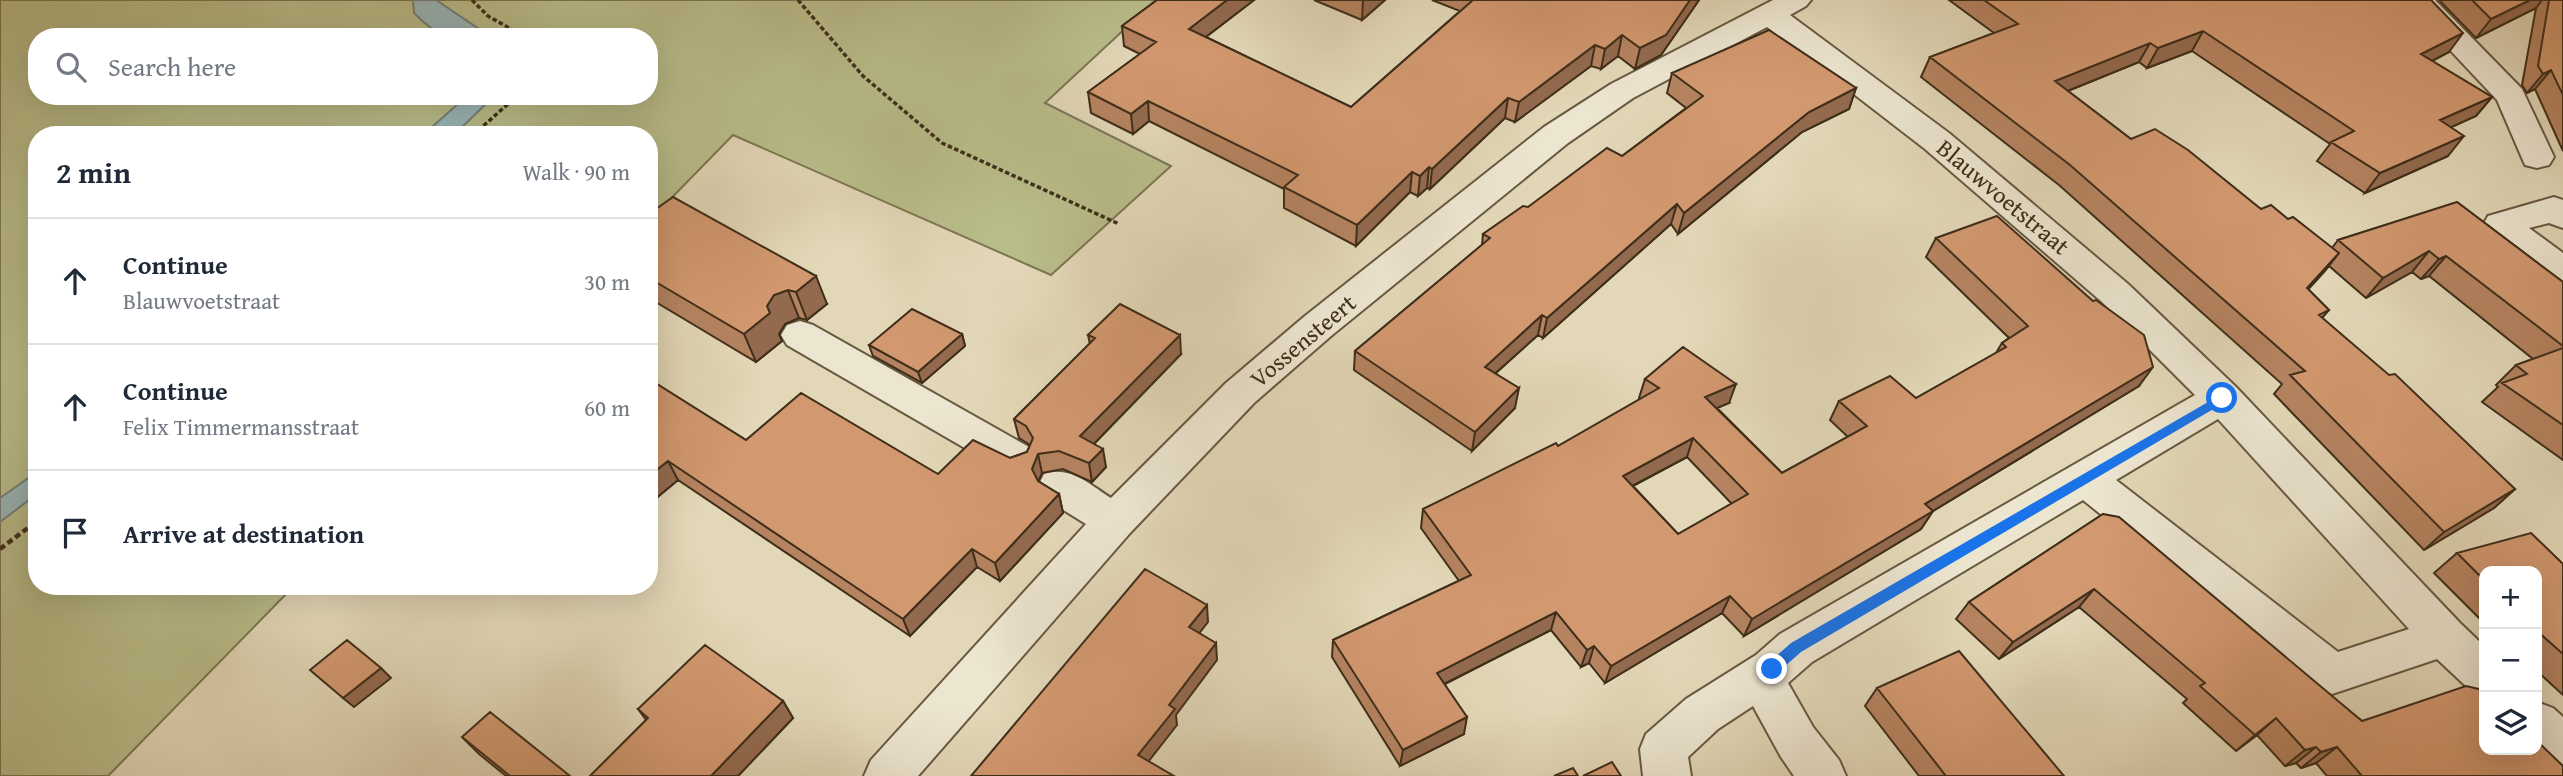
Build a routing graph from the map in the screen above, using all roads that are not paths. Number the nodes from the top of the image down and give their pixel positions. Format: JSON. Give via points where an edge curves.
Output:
{"nodes":[{"id":1,"x":2418,"y":0,"type":"edge"},
{"id":2,"x":1782,"y":7,"type":"edge"},
{"id":3,"x":2537,"y":157,"type":"dead end"},
{"id":4,"x":2563,"y":216,"type":"edge"},
{"id":5,"x":2563,"y":271,"type":"edge"},
{"id":6,"x":800,"y":335,"type":"dead end"},
{"id":7,"x":2222,"y":398,"type":"junction"},
{"id":8,"x":1015,"y":458,"type":"edge"},
{"id":9,"x":2084,"y":478,"type":"junction"},
{"id":10,"x":1058,"y":486,"type":"dead end"},
{"id":11,"x":1115,"y":521,"type":"junction"},
{"id":12,"x":2444,"y":637,"type":"junction"},
{"id":13,"x":1772,"y":669,"type":"junction"},
{"id":14,"x":2479,"y":669,"type":"edge"},
{"id":15,"x":2542,"y":728,"type":"edge"},
{"id":16,"x":2563,"y":747,"type":"edge"},
{"id":17,"x":888,"y":776,"type":"edge"},
{"id":18,"x":1667,"y":776,"type":"edge"},
{"id":19,"x":1822,"y":776,"type":"edge"}],
"edges":[{"from":1,"to":3,"type":"street","via":[[2511,96]]},
{"from":2,"to":7,"type":"street","name":"Blauwvoetstraat","via":[[2115,293]]},
{"from":2,"to":11,"type":"street","name":"Vossensteert","via":[[1622,91],[1545,144],[1240,393]]},
{"from":4,"to":5,"type":"street","via":[[2554,209],[2500,225]]},
{"from":6,"to":8,"type":"street"},
{"from":7,"to":9,"type":"street"},
{"from":7,"to":12,"type":"street","name":"Blauwvoetstraat"},
{"from":9,"to":12,"type":"street","via":[[2332,674]]},
{"from":9,"to":13,"type":"street","via":[[1796,648]]},
{"from":10,"to":11,"type":"street"},
{"from":11,"to":17,"type":"street","name":"Vossensteert"},
{"from":12,"to":14,"type":"street","name":"Blauwvoetstraat"},
{"from":13,"to":18,"type":"street","via":[[1702,714],[1663,749]]},
{"from":13,"to":19,"type":"street","via":[[1765,684]]},
{"from":15,"to":16,"type":"street"}]}
